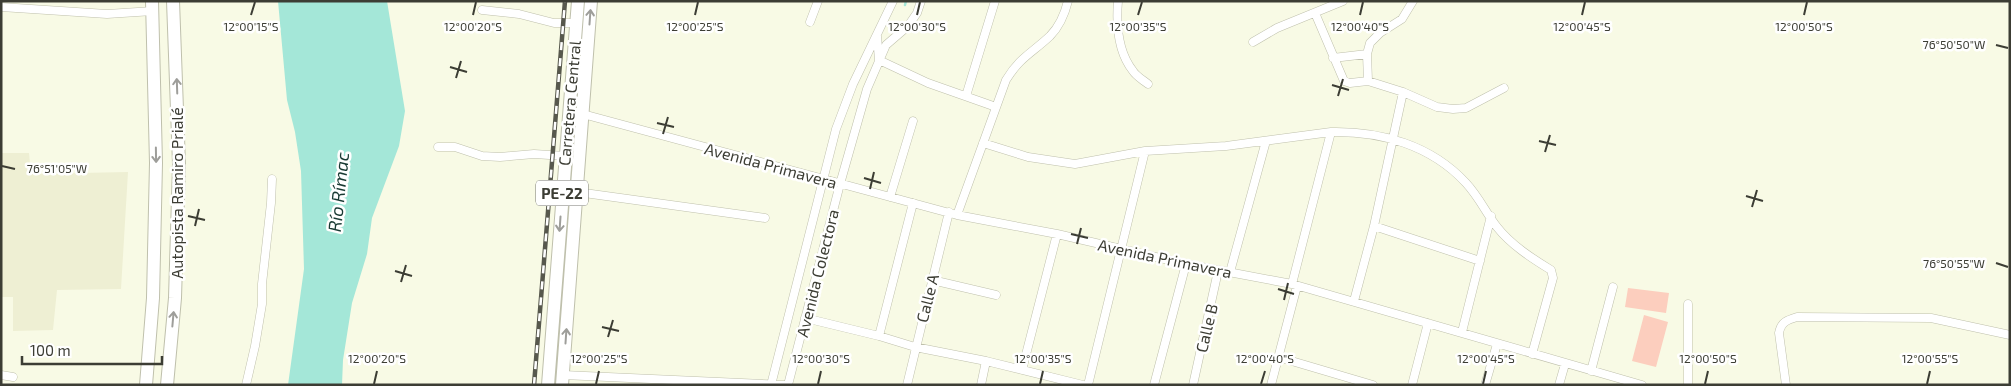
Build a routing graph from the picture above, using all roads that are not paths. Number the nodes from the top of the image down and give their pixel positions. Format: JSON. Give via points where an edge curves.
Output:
{"nodes":[{"id":1,"x":173,"y":1,"type":"edge"},
{"id":2,"x":578,"y":1,"type":"edge"},
{"id":3,"x":591,"y":1,"type":"edge"},
{"id":4,"x":818,"y":1,"type":"edge"},
{"id":5,"x":893,"y":1,"type":"edge"},
{"id":6,"x":921,"y":1,"type":"edge"},
{"id":7,"x":995,"y":1,"type":"edge"},
{"id":8,"x":1068,"y":1,"type":"edge"},
{"id":9,"x":1118,"y":1,"type":"edge"},
{"id":10,"x":1343,"y":1,"type":"edge"},
{"id":11,"x":1413,"y":1,"type":"edge"},
{"id":12,"x":152,"y":6,"type":"edge"},
{"id":13,"x":1,"y":7,"type":"edge"},
{"id":14,"x":482,"y":10,"type":"dead end"},
{"id":15,"x":1315,"y":13,"type":"junction"},
{"id":16,"x":810,"y":22,"type":"dead end"},
{"id":17,"x":576,"y":23,"type":"junction"},
{"id":18,"x":877,"y":34,"type":"junction"},
{"id":19,"x":1253,"y":42,"type":"dead end"},
{"id":20,"x":1367,"y":54,"type":"junction"},
{"id":21,"x":1333,"y":58,"type":"junction"},
{"id":22,"x":879,"y":60,"type":"junction"},
{"id":23,"x":1368,"y":81,"type":"junction"},
{"id":24,"x":1148,"y":84,"type":"dead end"},
{"id":25,"x":1504,"y":88,"type":"dead end"},
{"id":26,"x":1403,"y":92,"type":"junction"},
{"id":27,"x":966,"y":96,"type":"junction"},
{"id":28,"x":996,"y":107,"type":"junction"},
{"id":29,"x":569,"y":112,"type":"junction"},
{"id":30,"x":583,"y":114,"type":"junction"},
{"id":31,"x":913,"y":121,"type":"dead end"},
{"id":32,"x":1330,"y":132,"type":"junction"},
{"id":33,"x":1393,"y":138,"type":"junction"},
{"id":34,"x":1266,"y":141,"type":"junction"},
{"id":35,"x":983,"y":143,"type":"junction"},
{"id":36,"x":438,"y":147,"type":"dead end"},
{"id":37,"x":1146,"y":151,"type":"junction"},
{"id":38,"x":565,"y":156,"type":"junction"},
{"id":39,"x":272,"y":179,"type":"dead end"},
{"id":40,"x":824,"y":179,"type":"junction"},
{"id":41,"x":840,"y":184,"type":"junction"},
{"id":42,"x":577,"y":192,"type":"junction"},
{"id":43,"x":890,"y":197,"type":"junction"},
{"id":44,"x":913,"y":203,"type":"junction"},
{"id":45,"x":948,"y":212,"type":"junction"},
{"id":46,"x":957,"y":215,"type":"junction"},
{"id":47,"x":1491,"y":216,"type":"junction"},
{"id":48,"x":765,"y":218,"type":"dead end"},
{"id":49,"x":1374,"y":226,"type":"junction"},
{"id":50,"x":1057,"y":234,"type":"junction"},
{"id":51,"x":1122,"y":249,"type":"junction"},
{"id":52,"x":1480,"y":261,"type":"junction"},
{"id":53,"x":1186,"y":264,"type":"junction"},
{"id":54,"x":1218,"y":271,"type":"junction"},
{"id":55,"x":1230,"y":272,"type":"junction"},
{"id":56,"x":932,"y":280,"type":"junction"},
{"id":57,"x":1294,"y":285,"type":"junction"},
{"id":58,"x":1613,"y":287,"type":"dead end"},
{"id":59,"x":996,"y":295,"type":"dead end"},
{"id":60,"x":1354,"y":300,"type":"junction"},
{"id":61,"x":1688,"y":304,"type":"dead end"},
{"id":62,"x":805,"y":318,"type":"junction"},
{"id":63,"x":1428,"y":323,"type":"junction"},
{"id":64,"x":1462,"y":332,"type":"junction"},
{"id":65,"x":2010,"y":335,"type":"edge"},
{"id":66,"x":879,"y":336,"type":"junction"},
{"id":67,"x":1497,"y":344,"type":"junction"},
{"id":68,"x":915,"y":347,"type":"junction"},
{"id":69,"x":1532,"y":354,"type":"junction"},
{"id":70,"x":1278,"y":357,"type":"junction"},
{"id":71,"x":986,"y":361,"type":"junction"},
{"id":72,"x":1565,"y":364,"type":"junction"},
{"id":73,"x":1022,"y":370,"type":"junction"},
{"id":74,"x":1591,"y":371,"type":"junction"},
{"id":75,"x":1,"y":375,"type":"edge"},
{"id":76,"x":1044,"y":375,"type":"junction"},
{"id":77,"x":13,"y":377,"type":"dead end"},
{"id":78,"x":563,"y":380,"type":"edge"},
{"id":79,"x":1349,"y":381,"type":"edge"},
{"id":80,"x":1632,"y":383,"type":"edge"},
{"id":81,"x":771,"y":384,"type":"edge"},
{"id":82,"x":146,"y":385,"type":"edge"},
{"id":83,"x":167,"y":385,"type":"edge"},
{"id":84,"x":246,"y":385,"type":"edge"},
{"id":85,"x":548,"y":385,"type":"edge"},
{"id":86,"x":784,"y":385,"type":"edge"},
{"id":87,"x":788,"y":385,"type":"edge"},
{"id":88,"x":906,"y":385,"type":"edge"},
{"id":89,"x":980,"y":385,"type":"edge"},
{"id":90,"x":1042,"y":385,"type":"edge"},
{"id":91,"x":1082,"y":385,"type":"edge"},
{"id":92,"x":1088,"y":385,"type":"edge"},
{"id":93,"x":1154,"y":385,"type":"edge"},
{"id":94,"x":1193,"y":385,"type":"edge"},
{"id":95,"x":1271,"y":385,"type":"edge"},
{"id":96,"x":1373,"y":385,"type":"edge"},
{"id":97,"x":1412,"y":385,"type":"edge"},
{"id":98,"x":1485,"y":385,"type":"edge"},
{"id":99,"x":1559,"y":385,"type":"edge"},
{"id":100,"x":1642,"y":385,"type":"edge"},
{"id":101,"x":1688,"y":385,"type":"edge"},
{"id":102,"x":1786,"y":385,"type":"edge"}],
"edges":[{"from":83,"to":1,"type":"highway","name":"Autopista Ramiro Prialé","one_way":true,"via":[[175,298],[179,164]]},
{"from":2,"to":17,"type":"highway","name":"Carretera Central","number":"PE-22"},
{"from":30,"to":3,"type":"highway","name":"Carretera Central","number":"PE-22","one_way":true},
{"from":4,"to":16,"type":"street"},
{"from":5,"to":18,"type":"street","name":"Avenida Colectora"},
{"from":6,"to":22,"type":"street","name":"Avenida Colectora","via":[[908,26],[886,45]]},
{"from":7,"to":27,"type":"street"},
{"from":8,"to":28,"type":"street","via":[[1051,36],[1014,66]]},
{"from":9,"to":24,"type":"street","via":[[1118,34],[1125,58],[1133,73]]},
{"from":10,"to":15,"type":"street"},
{"from":11,"to":20,"type":"street","via":[[1402,19],[1370,43]]},
{"from":12,"to":13,"type":"street","via":[[107,14]]},
{"from":12,"to":82,"type":"highway","name":"Autopista Ramiro Prialé","one_way":true,"via":[[156,163],[153,298]]},
{"from":14,"to":17,"type":"street","via":[[519,14],[554,23]]},
{"from":15,"to":19,"type":"street","via":[[1277,28]]},
{"from":15,"to":21,"type":"street"},
{"from":17,"to":29,"type":"highway","name":"Carretera Central","number":"PE-22"},
{"from":18,"to":22,"type":"street"},
{"from":18,"to":40,"type":"street","name":"Avenida Colectora","via":[[836,128]]},
{"from":20,"to":21,"type":"street"},
{"from":20,"to":23,"type":"street"},
{"from":21,"to":23,"type":"street","via":[[1344,81]]},
{"from":22,"to":27,"type":"street","via":[[928,83]]},
{"from":22,"to":41,"type":"street","name":"Avenida Colectora","via":[[867,89]]},
{"from":23,"to":26,"type":"street"},
{"from":25,"to":26,"type":"street","via":[[1466,108],[1453,109]]},
{"from":26,"to":33,"type":"street"},
{"from":27,"to":28,"type":"street"},
{"from":28,"to":35,"type":"street"},
{"from":29,"to":30,"type":"street","name":"Avenida Primavera"},
{"from":29,"to":38,"type":"highway","name":"Carretera Central","number":"PE-22"},
{"from":30,"to":40,"type":"street","name":"Avenida Primavera"},
{"from":30,"to":42,"type":"highway","name":"Carretera Central","number":"PE-22"},
{"from":31,"to":43,"type":"street"},
{"from":32,"to":33,"type":"street"},
{"from":32,"to":34,"type":"street"},
{"from":32,"to":57,"type":"street"},
{"from":33,"to":47,"type":"street","via":[[1426,152],[1455,172]]},
{"from":33,"to":49,"type":"street"},
{"from":34,"to":37,"type":"street"},
{"from":34,"to":55,"type":"street"},
{"from":35,"to":37,"type":"street","via":[[1028,157],[1075,164]]},
{"from":35,"to":46,"type":"street"},
{"from":36,"to":38,"type":"street","via":[[454,147],[482,156]]},
{"from":37,"to":51,"type":"street"},
{"from":38,"to":85,"type":"highway","name":"Carretera Central","number":"PE-22","one_way":true},
{"from":39,"to":84,"type":"street","via":[[262,304]]},
{"from":40,"to":41,"type":"street","name":"Avenida Primavera"},
{"from":40,"to":81,"type":"street","name":"Avenida Colectora"},
{"from":41,"to":43,"type":"street","name":"Avenida Primavera"},
{"from":41,"to":62,"type":"street","name":"Avenida Colectora"},
{"from":42,"to":48,"type":"street"},
{"from":78,"to":42,"type":"highway","name":"Carretera Central","number":"PE-22","one_way":true},
{"from":43,"to":44,"type":"street","name":"Avenida Primavera"},
{"from":44,"to":45,"type":"street","name":"Avenida Primavera"},
{"from":44,"to":66,"type":"street"},
{"from":45,"to":46,"type":"street","name":"Avenida Primavera"},
{"from":45,"to":56,"type":"street","name":"Calle A"},
{"from":46,"to":50,"type":"street","name":"Avenida Primavera"},
{"from":47,"to":52,"type":"street"},
{"from":47,"to":69,"type":"street","via":[[1506,237],[1551,270],[1553,278]]},
{"from":49,"to":52,"type":"street"},
{"from":49,"to":60,"type":"street"},
{"from":50,"to":51,"type":"street","name":"Avenida Primavera"},
{"from":50,"to":73,"type":"street"},
{"from":51,"to":53,"type":"street","name":"Avenida Primavera"},
{"from":51,"to":92,"type":"street"},
{"from":52,"to":64,"type":"street"},
{"from":53,"to":54,"type":"street","name":"Avenida Primavera"},
{"from":53,"to":93,"type":"street"},
{"from":54,"to":55,"type":"street","name":"Avenida Primavera"},
{"from":54,"to":94,"type":"street","name":"Calle B"},
{"from":55,"to":57,"type":"street","name":"Avenida Primavera"},
{"from":56,"to":59,"type":"street"},
{"from":56,"to":68,"type":"street","name":"Calle A"},
{"from":57,"to":60,"type":"street","name":"Avenida Primavera"},
{"from":57,"to":70,"type":"street"},
{"from":58,"to":74,"type":"street"},
{"from":60,"to":63,"type":"street","name":"Avenida Primavera"},
{"from":61,"to":101,"type":"street"},
{"from":62,"to":66,"type":"street"},
{"from":62,"to":87,"type":"street","name":"Avenida Colectora"},
{"from":63,"to":64,"type":"street","name":"Avenida Primavera"},
{"from":63,"to":97,"type":"street"},
{"from":64,"to":67,"type":"street","name":"Avenida Primavera"},
{"from":65,"to":102,"type":"street","via":[[1931,318],[1797,317],[1780,326]]},
{"from":66,"to":68,"type":"street"},
{"from":67,"to":69,"type":"street","name":"Avenida Primavera"},
{"from":67,"to":98,"type":"street"},
{"from":68,"to":71,"type":"street"},
{"from":68,"to":88,"type":"street","name":"Calle A"},
{"from":69,"to":72,"type":"street","name":"Avenida Primavera"},
{"from":70,"to":79,"type":"street"},
{"from":70,"to":95,"type":"street"},
{"from":71,"to":73,"type":"street"},
{"from":71,"to":89,"type":"street"},
{"from":72,"to":74,"type":"street","name":"Avenida Primavera"},
{"from":72,"to":99,"type":"street"},
{"from":73,"to":76,"type":"street"},
{"from":74,"to":80,"type":"street","name":"Avenida Primavera"},
{"from":75,"to":77,"type":"street"},
{"from":76,"to":90,"type":"street"},
{"from":76,"to":91,"type":"street"},
{"from":78,"to":81,"type":"street"},
{"from":79,"to":96,"type":"street"},
{"from":80,"to":100,"type":"street","name":"Avenida Primavera"},
{"from":81,"to":86,"type":"street"}]}
